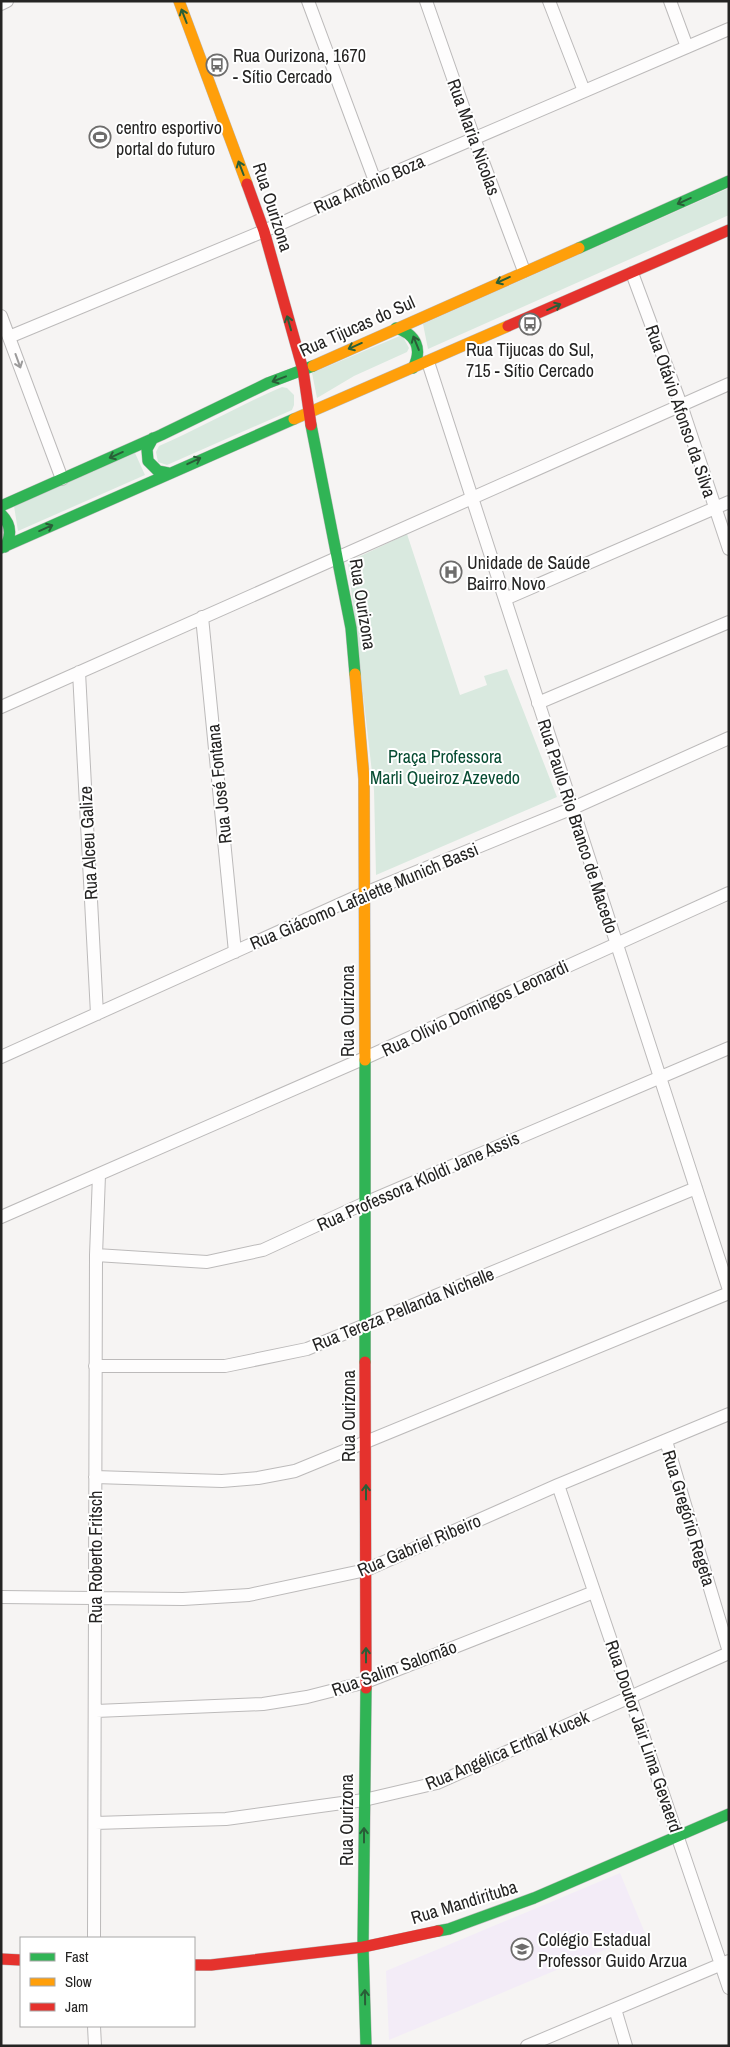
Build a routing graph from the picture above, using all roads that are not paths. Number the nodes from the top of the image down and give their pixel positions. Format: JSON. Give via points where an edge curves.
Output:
{"nodes":[{"id":1,"x":7,"y":1,"type":"edge"},
{"id":2,"x":178,"y":1,"type":"edge"},
{"id":3,"x":308,"y":1,"type":"edge"},
{"id":4,"x":426,"y":1,"type":"edge"},
{"id":5,"x":549,"y":1,"type":"edge"},
{"id":6,"x":670,"y":1,"type":"edge"},
{"id":7,"x":1,"y":4,"type":"edge"},
{"id":8,"x":729,"y":29,"type":"edge"},
{"id":9,"x":687,"y":47,"type":"junction"},
{"id":10,"x":584,"y":91,"type":"junction"},
{"id":11,"x":474,"y":138,"type":"junction"},
{"id":12,"x":376,"y":181,"type":"junction"},
{"id":13,"x":729,"y":181,"type":"edge"},
{"id":14,"x":729,"y":230,"type":"edge"},
{"id":15,"x":264,"y":231,"type":"junction"},
{"id":16,"x":524,"y":271,"type":"junction"},
{"id":17,"x":632,"y":273,"type":"junction"},
{"id":18,"x":1,"y":316,"type":"edge"},
{"id":19,"x":396,"y":328,"type":"junction"},
{"id":20,"x":9,"y":337,"type":"junction"},
{"id":21,"x":428,"y":362,"type":"junction"},
{"id":22,"x":413,"y":368,"type":"junction"},
{"id":23,"x":303,"y":370,"type":"junction"},
{"id":24,"x":729,"y":384,"type":"edge"},
{"id":25,"x":681,"y":405,"type":"junction"},
{"id":26,"x":308,"y":412,"type":"junction"},
{"id":27,"x":153,"y":438,"type":"junction"},
{"id":28,"x":168,"y":473,"type":"junction"},
{"id":29,"x":62,"y":479,"type":"junction"},
{"id":30,"x":472,"y":497,"type":"junction"},
{"id":31,"x":729,"y":502,"type":"edge"},
{"id":32,"x":1,"y":506,"type":"edge"},
{"id":33,"x":715,"y":508,"type":"junction"},
{"id":34,"x":1,"y":514,"type":"edge"},
{"id":35,"x":3,"y":547,"type":"edge"},
{"id":36,"x":729,"y":549,"type":"edge"},
{"id":37,"x":337,"y":556,"type":"junction"},
{"id":38,"x":505,"y":599,"type":"junction"},
{"id":39,"x":202,"y":617,"type":"junction"},
{"id":40,"x":729,"y":622,"type":"edge"},
{"id":41,"x":79,"y":672,"type":"junction"},
{"id":42,"x":538,"y":702,"type":"junction"},
{"id":43,"x":1,"y":707,"type":"edge"},
{"id":44,"x":729,"y":738,"type":"edge"},
{"id":45,"x":573,"y":808,"type":"junction"},
{"id":46,"x":365,"y":893,"type":"junction"},
{"id":47,"x":729,"y":893,"type":"edge"},
{"id":48,"x":616,"y":943,"type":"junction"},
{"id":49,"x":235,"y":952,"type":"junction"},
{"id":50,"x":97,"y":1014,"type":"junction"},
{"id":51,"x":729,"y":1048,"type":"edge"},
{"id":52,"x":1,"y":1057,"type":"edge"},
{"id":53,"x":365,"y":1058,"type":"junction"},
{"id":54,"x":660,"y":1077,"type":"junction"},
{"id":55,"x":99,"y":1175,"type":"junction"},
{"id":56,"x":696,"y":1188,"type":"junction"},
{"id":57,"x":365,"y":1203,"type":"junction"},
{"id":58,"x":1,"y":1217,"type":"edge"},
{"id":59,"x":96,"y":1255,"type":"junction"},
{"id":60,"x":729,"y":1291,"type":"edge"},
{"id":61,"x":366,"y":1324,"type":"junction"},
{"id":62,"x":95,"y":1366,"type":"junction"},
{"id":63,"x":729,"y":1414,"type":"edge"},
{"id":64,"x":666,"y":1441,"type":"junction"},
{"id":65,"x":366,"y":1443,"type":"junction"},
{"id":66,"x":95,"y":1477,"type":"junction"},
{"id":67,"x":558,"y":1485,"type":"junction"},
{"id":68,"x":366,"y":1570,"type":"junction"},
{"id":69,"x":594,"y":1592,"type":"junction"},
{"id":70,"x":1,"y":1597,"type":"edge"},
{"id":71,"x":94,"y":1598,"type":"junction"},
{"id":72,"x":729,"y":1653,"type":"edge"},
{"id":73,"x":366,"y":1682,"type":"junction"},
{"id":74,"x":630,"y":1696,"type":"junction"},
{"id":75,"x":96,"y":1711,"type":"junction"},
{"id":76,"x":364,"y":1800,"type":"junction"},
{"id":77,"x":729,"y":1814,"type":"edge"},
{"id":78,"x":95,"y":1822,"type":"junction"},
{"id":79,"x":678,"y":1837,"type":"junction"},
{"id":80,"x":94,"y":1937,"type":"edge"},
{"id":81,"x":363,"y":1947,"type":"junction"},
{"id":82,"x":1,"y":1959,"type":"edge"},
{"id":83,"x":20,"y":1960,"type":"edge"},
{"id":84,"x":725,"y":1962,"type":"edge"},
{"id":85,"x":195,"y":1965,"type":"edge"},
{"id":86,"x":729,"y":1988,"type":"edge"},
{"id":87,"x":615,"y":2009,"type":"junction"},
{"id":88,"x":94,"y":2027,"type":"edge"},
{"id":89,"x":94,"y":2046,"type":"edge"},
{"id":90,"x":366,"y":2046,"type":"edge"},
{"id":91,"x":527,"y":2046,"type":"edge"},
{"id":92,"x":626,"y":2046,"type":"edge"}],
"edges":[{"from":1,"to":7,"type":"street"},
{"from":15,"to":2,"type":"main road","name":"Rua Ourizona","one_way":true},
{"from":3,"to":12,"type":"street"},
{"from":4,"to":11,"type":"street","name":"Rua Maria Nicolas"},
{"from":5,"to":10,"type":"street"},
{"from":6,"to":9,"type":"street"},
{"from":8,"to":9,"type":"street","name":"Rua Antônio Boza"},
{"from":9,"to":10,"type":"street","name":"Rua Antônio Boza"},
{"from":10,"to":11,"type":"street","name":"Rua Antônio Boza"},
{"from":11,"to":12,"type":"street","name":"Rua Antônio Boza"},
{"from":11,"to":16,"type":"street","name":"Rua Maria Nicolas"},
{"from":12,"to":15,"type":"street","name":"Rua Antônio Boza"},
{"from":13,"to":16,"type":"main road","name":"Rua Tijucas do Sul","one_way":true},
{"from":14,"to":17,"type":"main road"},
{"from":15,"to":20,"type":"street","name":"Rua Antônio Boza"},
{"from":23,"to":15,"type":"main road","name":"Rua Ourizona","one_way":true},
{"from":16,"to":19,"type":"main road","name":"Rua Tijucas do Sul","one_way":true},
{"from":21,"to":17,"type":"main road","one_way":true},
{"from":17,"to":25,"type":"street","name":"Rua Otávio Afonso da Silva"},
{"from":18,"to":20,"type":"street"},
{"from":22,"to":19,"type":"main road","one_way":true,"via":[[419,356],[417,342],[409,332]]},
{"from":19,"to":23,"type":"main road","name":"Rua Tijucas do Sul","one_way":true},
{"from":20,"to":29,"type":"street","one_way":true},
{"from":21,"to":22,"type":"main road"},
{"from":21,"to":30,"type":"street","name":"Rua Paulo Rio Branco de Macedo"},
{"from":22,"to":26,"type":"main road"},
{"from":23,"to":26,"type":"main road","name":"Rua Ourizona"},
{"from":23,"to":27,"type":"main road","name":"Rua Tijucas do Sul","one_way":true,"via":[[255,389]]},
{"from":24,"to":25,"type":"street"},
{"from":25,"to":30,"type":"street"},
{"from":25,"to":33,"type":"street","name":"Rua Otávio Afonso da Silva"},
{"from":28,"to":26,"type":"main road","one_way":true},
{"from":26,"to":37,"type":"main road","name":"Rua Ourizona"},
{"from":27,"to":28,"type":"main road","via":[[147,449],[148,461],[154,469]]},
{"from":27,"to":29,"type":"main road","name":"Rua Tijucas do Sul","one_way":true},
{"from":35,"to":28,"type":"main road","one_way":true},
{"from":29,"to":32,"type":"main road","name":"Rua Tijucas do Sul"},
{"from":30,"to":37,"type":"street"},
{"from":30,"to":38,"type":"street","name":"Rua Paulo Rio Branco de Macedo"},
{"from":31,"to":33,"type":"street"},
{"from":33,"to":36,"type":"street","name":"Rua Otávio Afonso da Silva"},
{"from":33,"to":38,"type":"street"},
{"from":34,"to":35,"type":"main road","via":[[10,528]]},
{"from":37,"to":39,"type":"street"},
{"from":37,"to":46,"type":"main road","name":"Rua Ourizona","via":[[351,628],[364,770]]},
{"from":38,"to":42,"type":"street","name":"Rua Paulo Rio Branco de Macedo"},
{"from":39,"to":41,"type":"street"},
{"from":39,"to":49,"type":"street","name":"Rua José Fontana"},
{"from":40,"to":42,"type":"street"},
{"from":41,"to":43,"type":"street"},
{"from":41,"to":50,"type":"street","name":"Rua Alceu Galize"},
{"from":42,"to":45,"type":"street","name":"Rua Paulo Rio Branco de Macedo"},
{"from":44,"to":45,"type":"street","name":"Rua Giácomo Lafaiette Munich Bassi"},
{"from":45,"to":46,"type":"street","name":"Rua Giácomo Lafaiette Munich Bassi"},
{"from":45,"to":48,"type":"street","name":"Rua Paulo Rio Branco de Macedo"},
{"from":46,"to":49,"type":"street","name":"Rua Giácomo Lafaiette Munich Bassi"},
{"from":46,"to":53,"type":"main road","name":"Rua Ourizona"},
{"from":47,"to":48,"type":"street","name":"Rua Olívio Domingos Leonardi"},
{"from":48,"to":53,"type":"street","name":"Rua Olívio Domingos Leonardi"},
{"from":48,"to":54,"type":"street","name":"Rua Paulo Rio Branco de Macedo"},
{"from":49,"to":50,"type":"street","name":"Rua Giácomo Lafaiette Munich Bassi"},
{"from":50,"to":52,"type":"street","name":"Rua Giácomo Lafaiette Munich Bassi"},
{"from":51,"to":54,"type":"street","name":"Rua Professora Kloldi Jane Assis"},
{"from":53,"to":55,"type":"street","name":"Rua Olívio Domingos Leonardi"},
{"from":53,"to":57,"type":"main road","name":"Rua Ourizona"},
{"from":54,"to":56,"type":"street","name":"Rua Paulo Rio Branco de Macedo"},
{"from":54,"to":57,"type":"street","name":"Rua Professora Kloldi Jane Assis"},
{"from":55,"to":58,"type":"street","name":"Rua Olívio Domingos Leonardi"},
{"from":55,"to":59,"type":"street","name":"Rua Roberto Fritsch"},
{"from":56,"to":60,"type":"street","name":"Rua Paulo Rio Branco de Macedo"},
{"from":56,"to":61,"type":"street","name":"Rua Tereza Pellanda Nichelle"},
{"from":57,"to":59,"type":"street","name":"Rua Professora Kloldi Jane Assis","via":[[263,1250],[207,1262]]},
{"from":57,"to":61,"type":"main road","name":"Rua Ourizona"},
{"from":59,"to":62,"type":"street","name":"Rua Roberto Fritsch"},
{"from":60,"to":65,"type":"street"},
{"from":61,"to":62,"type":"street","name":"Rua Tereza Pellanda Nichelle","via":[[307,1349],[225,1366]]},
{"from":61,"to":65,"type":"main road","name":"Rua Ourizona"},
{"from":62,"to":66,"type":"street","name":"Rua Roberto Fritsch"},
{"from":63,"to":64,"type":"street","name":"Rua Gabriel Ribeiro"},
{"from":64,"to":67,"type":"street","name":"Rua Gabriel Ribeiro"},
{"from":64,"to":72,"type":"street","name":"Rua Gregório Regeta"},
{"from":65,"to":66,"type":"street","via":[[295,1471],[258,1478],[222,1481]]},
{"from":68,"to":65,"type":"main road","name":"Rua Ourizona","one_way":true},
{"from":66,"to":71,"type":"street","name":"Rua Roberto Fritsch"},
{"from":67,"to":68,"type":"street","name":"Rua Gabriel Ribeiro"},
{"from":67,"to":69,"type":"street","name":"Rua Doutor Jair Lima Gevaerd"},
{"from":68,"to":71,"type":"street","name":"Rua Gabriel Ribeiro","via":[[249,1595],[182,1599]]},
{"from":73,"to":68,"type":"main road","name":"Rua Ourizona","one_way":true},
{"from":69,"to":73,"type":"street","name":"Rua Salim Salomão"},
{"from":69,"to":74,"type":"street","name":"Rua Doutor Jair Lima Gevaerd"},
{"from":70,"to":71,"type":"street","name":"Rua Gabriel Ribeiro"},
{"from":71,"to":75,"type":"street","name":"Rua Roberto Fritsch"},
{"from":72,"to":74,"type":"street","name":"Rua Angélica Erthal Kucek"},
{"from":73,"to":75,"type":"street","name":"Rua Salim Salomão","via":[[307,1698],[263,1704]]},
{"from":73,"to":76,"type":"main road","name":"Rua Ourizona"},
{"from":74,"to":76,"type":"street","name":"Rua Angélica Erthal Kucek","via":[[437,1783]]},
{"from":74,"to":79,"type":"street","name":"Rua Doutor Jair Lima Gevaerd"},
{"from":75,"to":78,"type":"street","name":"Rua Roberto Fritsch"},
{"from":76,"to":78,"type":"street","name":"Rua Angélica Erthal Kucek","via":[[226,1820]]},
{"from":81,"to":76,"type":"main road","name":"Rua Ourizona","one_way":true},
{"from":77,"to":79,"type":"main road","name":"Rua Mandirituba"},
{"from":78,"to":80,"type":"street","name":"Rua Roberto Fritsch"},
{"from":79,"to":81,"type":"main road","name":"Rua Mandirituba","via":[[503,1910],[449,1929]]},
{"from":79,"to":84,"type":"street","name":"Rua Doutor Jair Lima Gevaerd"},
{"from":81,"to":85,"type":"main road","name":"Rua Mandirituba"},
{"from":90,"to":81,"type":"main road","name":"Rua Ourizona","one_way":true},
{"from":82,"to":83,"type":"main road"},
{"from":84,"to":86,"type":"street","name":"Rua Doutor Jair Lima Gevaerd"},
{"from":84,"to":87,"type":"street"},
{"from":87,"to":91,"type":"street"},
{"from":87,"to":92,"type":"street"},
{"from":88,"to":89,"type":"street"}]}
